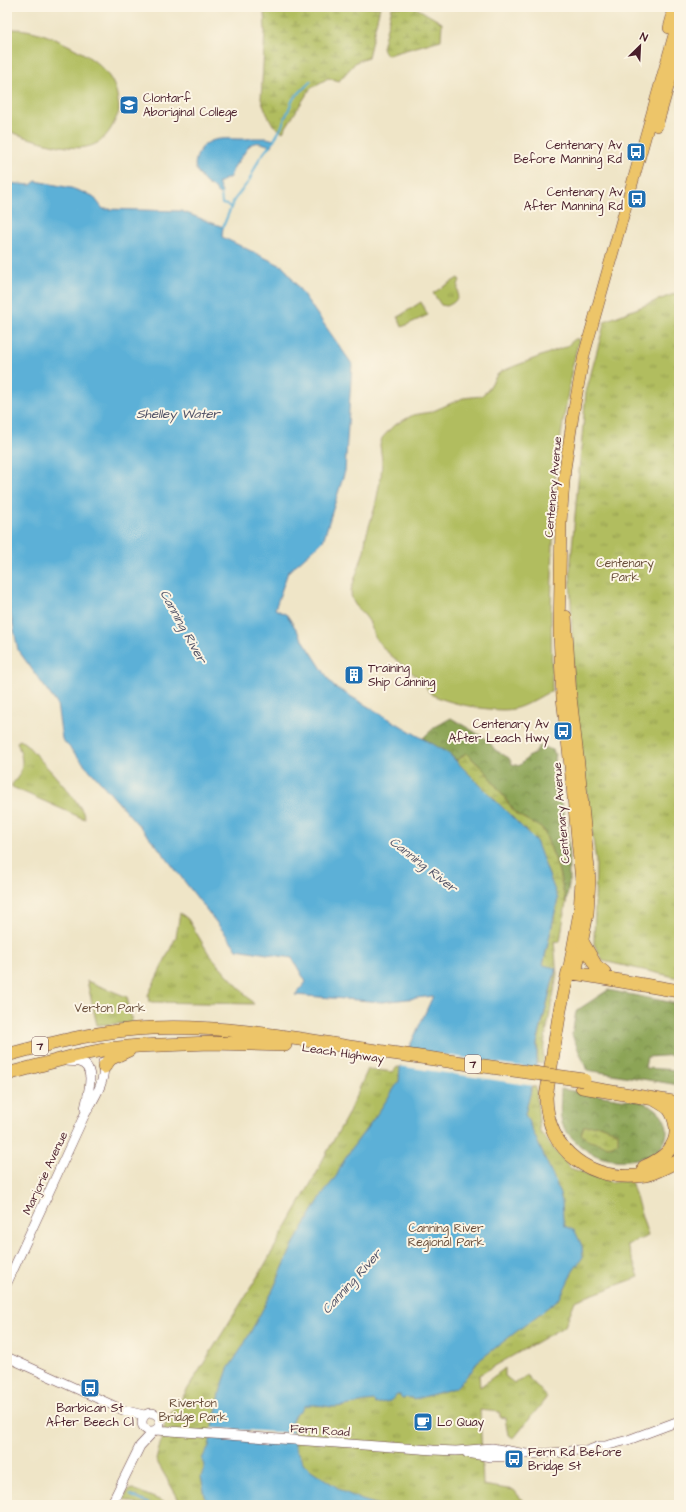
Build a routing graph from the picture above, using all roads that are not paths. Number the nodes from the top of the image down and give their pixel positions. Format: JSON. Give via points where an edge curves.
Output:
{"nodes":[{"id":1,"x":670,"y":7,"type":"edge"},
{"id":2,"x":679,"y":17,"type":"edge"},
{"id":3,"x":679,"y":49,"type":"edge"},
{"id":4,"x":650,"y":123,"type":"junction"},
{"id":5,"x":583,"y":943,"type":"junction"},
{"id":6,"x":573,"y":969,"type":"junction"},
{"id":7,"x":604,"y":972,"type":"junction"},
{"id":8,"x":679,"y":985,"type":"edge"},
{"id":9,"x":679,"y":991,"type":"edge"},
{"id":10,"x":72,"y":1039,"type":"junction"},
{"id":11,"x":138,"y":1046,"type":"junction"},
{"id":12,"x":97,"y":1051,"type":"junction"},
{"id":13,"x":363,"y":1052,"type":"junction"},
{"id":14,"x":7,"y":1055,"type":"edge"},
{"id":15,"x":57,"y":1061,"type":"junction"},
{"id":16,"x":104,"y":1066,"type":"junction"},
{"id":17,"x":7,"y":1074,"type":"edge"},
{"id":18,"x":583,"y":1084,"type":"junction"},
{"id":19,"x":679,"y":1095,"type":"edge"},
{"id":20,"x":654,"y":1099,"type":"junction"},
{"id":21,"x":679,"y":1103,"type":"edge"},
{"id":22,"x":84,"y":1116,"type":"junction"},
{"id":23,"x":679,"y":1161,"type":"edge"},
{"id":24,"x":7,"y":1283,"type":"edge"},
{"id":25,"x":7,"y":1357,"type":"edge"},
{"id":26,"x":160,"y":1421,"type":"junction"},
{"id":27,"x":679,"y":1421,"type":"edge"},
{"id":28,"x":142,"y":1422,"type":"junction"},
{"id":29,"x":154,"y":1431,"type":"junction"},
{"id":30,"x":182,"y":1432,"type":"junction"},
{"id":31,"x":140,"y":1446,"type":"junction"},
{"id":32,"x":111,"y":1505,"type":"edge"}],
"edges":[{"from":1,"to":4,"type":"main road","via":[[672,17],[661,59]]},
{"from":2,"to":4,"type":"main road","name":"Centenary Avenue"},
{"from":3,"to":5,"type":"main road","name":"Centenary Avenue","via":[[589,365],[572,460],[567,534],[566,621],[571,697],[589,863],[589,899]]},
{"from":4,"to":6,"type":"main road","name":"Centenary Avenue","via":[[584,355],[565,469],[561,522],[559,634],[562,698],[581,881]]},
{"from":5,"to":6,"type":"main road","name":"Centenary Avenue"},
{"from":5,"to":7,"type":"highway","via":[[596,966]]},
{"from":6,"to":7,"type":"highway"},
{"from":6,"to":9,"type":"highway"},
{"from":6,"to":20,"type":"highway","via":[[553,1098],[556,1124],[563,1138],[572,1149],[590,1162],[618,1170],[644,1167],[656,1162],[667,1154],[674,1144],[677,1133],[675,1120],[669,1110]]},
{"from":6,"to":23,"type":"highway","via":[[560,1010],[546,1097],[550,1123],[556,1138],[568,1154],[587,1168],[618,1176],[646,1174]]},
{"from":7,"to":8,"type":"highway"},
{"from":10,"to":12,"type":"highway","via":[[90,1042]]},
{"from":10,"to":13,"type":"highway","name":"Leach Highway","number":"7","via":[[101,1033],[153,1028],[198,1028],[276,1036]]},
{"from":10,"to":14,"type":"highway","name":"Leach Highway","number":"7"},
{"from":11,"to":12,"type":"highway","name":"Leach Highway","number":"7"},
{"from":11,"to":13,"type":"highway","name":"Leach Highway","number":"7","via":[[273,1044]]},
{"from":11,"to":16,"type":"highway","via":[[110,1060]]},
{"from":12,"to":15,"type":"highway","name":"Leach Highway","number":"7"},
{"from":12,"to":16,"type":"street","via":[[102,1056]]},
{"from":13,"to":18,"type":"highway","name":"Leach Highway","number":"7","bridge":true},
{"from":15,"to":17,"type":"highway","name":"Leach Highway","number":"7"},
{"from":15,"to":22,"type":"street","name":"Marjorie Avenue","via":[[80,1062],[88,1070],[90,1083]]},
{"from":16,"to":22,"type":"street","name":"Marjorie Avenue","via":[[103,1077]]},
{"from":18,"to":19,"type":"highway","name":"Leach Highway","number":"7"},
{"from":18,"to":20,"type":"highway","name":"Leach Highway","number":"7"},
{"from":20,"to":21,"type":"highway","name":"Leach Highway","number":"7"},
{"from":22,"to":24,"type":"street","name":"Marjorie Avenue"},
{"from":25,"to":28,"type":"street","via":[[124,1410],[129,1416]]},
{"from":26,"to":28,"type":"street","via":[[158,1416],[152,1413]]},
{"from":26,"to":29,"type":"street"},
{"from":26,"to":30,"type":"street","name":"Fern Road"},
{"from":27,"to":30,"type":"street","name":"Fern Road","via":[[587,1450],[526,1454],[492,1448],[456,1451],[407,1449]]},
{"from":28,"to":29,"type":"street","via":[[147,1431]]},
{"from":28,"to":31,"type":"street"},
{"from":29,"to":30,"type":"street","name":"Fern Road"},
{"from":29,"to":31,"type":"street"},
{"from":31,"to":32,"type":"street"}]}
